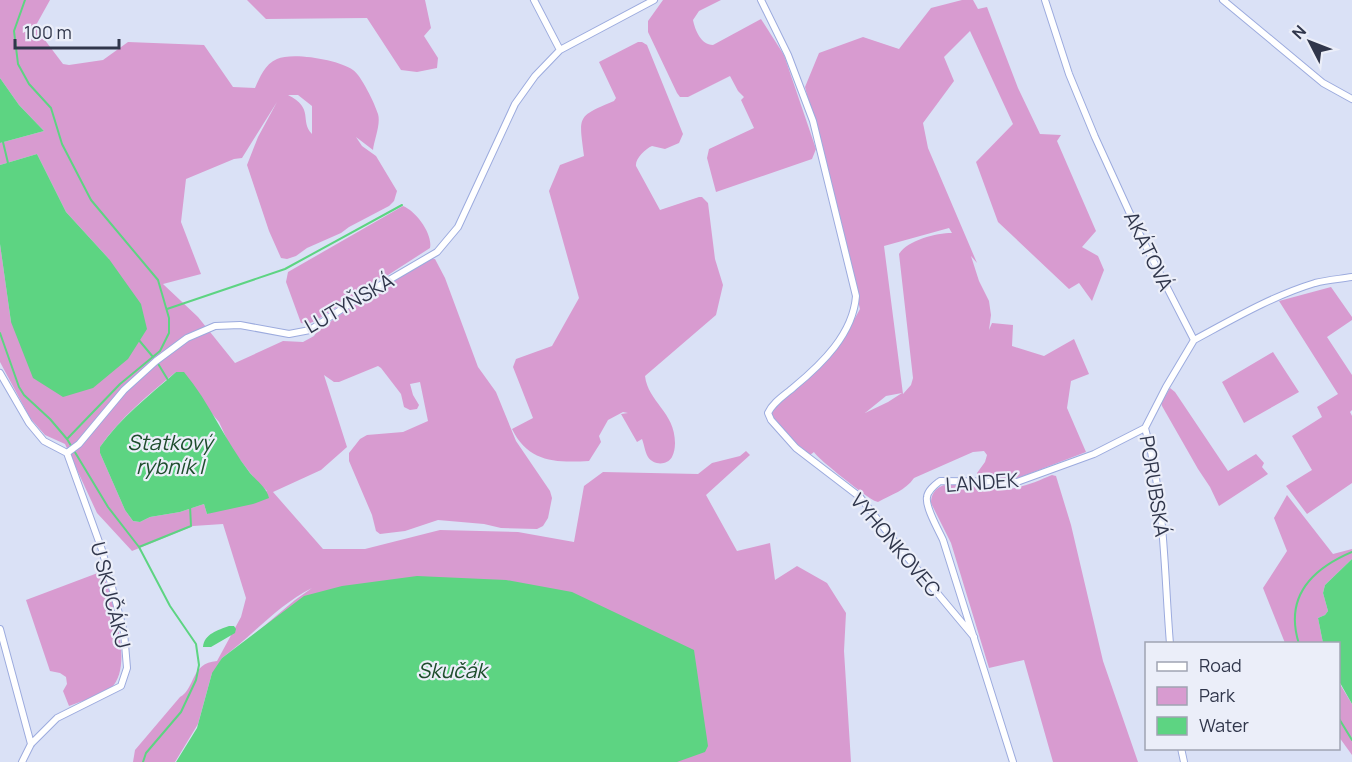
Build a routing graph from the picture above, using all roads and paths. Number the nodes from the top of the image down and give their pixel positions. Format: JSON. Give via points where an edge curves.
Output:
{"nodes":[{"id":1,"x":534,"y":0,"type":"edge"},
{"id":2,"x":654,"y":0,"type":"edge"},
{"id":3,"x":761,"y":0,"type":"edge"},
{"id":4,"x":1045,"y":0,"type":"edge"},
{"id":5,"x":1223,"y":0,"type":"edge"},
{"id":6,"x":560,"y":50,"type":"junction"},
{"id":7,"x":1352,"y":99,"type":"edge"},
{"id":8,"x":1352,"y":277,"type":"edge"},
{"id":9,"x":1194,"y":340,"type":"junction"},
{"id":10,"x":0,"y":373,"type":"edge"},
{"id":11,"x":1145,"y":428,"type":"junction"},
{"id":12,"x":67,"y":453,"type":"junction"},
{"id":13,"x":0,"y":629,"type":"edge"},
{"id":14,"x":974,"y":637,"type":"junction"},
{"id":15,"x":1170,"y":642,"type":"edge"},
{"id":16,"x":31,"y":744,"type":"junction"},
{"id":17,"x":22,"y":762,"type":"edge"},
{"id":18,"x":1013,"y":762,"type":"edge"}],
"edges":[{"from":1,"to":6,"type":"street"},
{"from":2,"to":6,"type":"street","name":"LUTYŇSKÁ"},
{"from":3,"to":14,"type":"street","name":"VYHONKOVEC","via":[[788,55],[813,121],[856,296],[855,312],[844,333],[816,369],[768,413],[796,448],[860,497]]},
{"from":4,"to":9,"type":"street","name":"AKÁTOVÁ","via":[[1095,137]]},
{"from":5,"to":7,"type":"street","via":[[1323,83]]},
{"from":6,"to":12,"type":"street","name":"LUTYŇSKÁ","via":[[534,76],[515,104],[458,227],[437,252],[310,330],[290,334],[240,325],[215,326],[187,338],[124,390]]},
{"from":8,"to":9,"type":"street","via":[[1285,294]]},
{"from":9,"to":11,"type":"street","name":"PORUBSKÁ"},
{"from":10,"to":12,"type":"street","via":[[28,423],[44,441]]},
{"from":11,"to":14,"type":"street","name":"LANDEK","via":[[1094,454],[1017,482],[950,480],[940,481],[931,489],[928,507],[943,540]]},
{"from":11,"to":15,"type":"street","name":"PORUBSKÁ","via":[[1154,460],[1164,532]]},
{"from":12,"to":16,"type":"street","name":"U SKUČÁKU","via":[[102,550],[128,668],[121,686],[57,718]]},
{"from":13,"to":16,"type":"street"},
{"from":14,"to":18,"type":"street","name":"VYHONKOVEC"},
{"from":16,"to":17,"type":"street","name":"U SKUČÁKU"}]}
